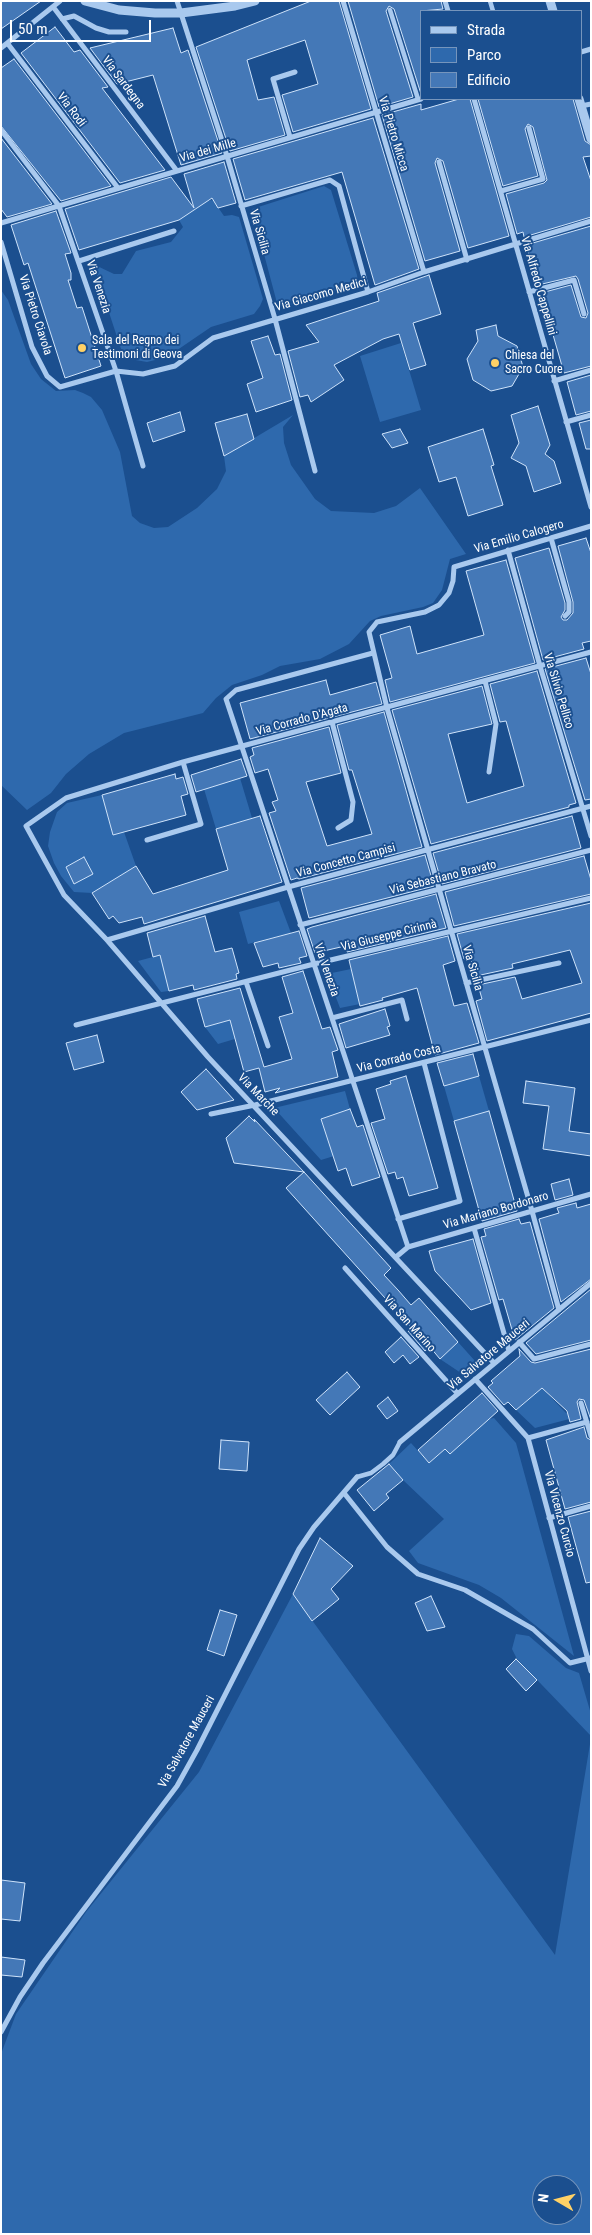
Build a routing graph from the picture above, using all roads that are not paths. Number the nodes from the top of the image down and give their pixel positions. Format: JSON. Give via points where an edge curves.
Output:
{"nodes":[{"id":1,"x":60,"y":1,"type":"edge"},
{"id":2,"x":85,"y":1,"type":"edge"},
{"id":3,"x":177,"y":1,"type":"edge"},
{"id":4,"x":255,"y":1,"type":"edge"},
{"id":5,"x":343,"y":1,"type":"edge"},
{"id":6,"x":234,"y":4,"type":"edge"},
{"id":7,"x":54,"y":8,"type":"junction"},
{"id":8,"x":390,"y":10,"type":"dead end"},
{"id":9,"x":181,"y":13,"type":"junction"},
{"id":10,"x":62,"y":19,"type":"junction"},
{"id":11,"x":126,"y":32,"type":"dead end"},
{"id":12,"x":8,"y":44,"type":"junction"},
{"id":13,"x":1,"y":48,"type":"edge"},
{"id":14,"x":295,"y":72,"type":"dead end"},
{"id":15,"x":420,"y":99,"type":"edge"},
{"id":16,"x":474,"y":100,"type":"edge"},
{"id":17,"x":580,"y":102,"type":"edge"},
{"id":18,"x":591,"y":104,"type":"edge"},
{"id":19,"x":376,"y":112,"type":"junction"},
{"id":20,"x":528,"y":128,"type":"dead end"},
{"id":21,"x":1,"y":130,"type":"edge"},
{"id":22,"x":290,"y":137,"type":"junction"},
{"id":23,"x":591,"y":139,"type":"edge"},
{"id":24,"x":227,"y":156,"type":"junction"},
{"id":25,"x":439,"y":162,"type":"dead end"},
{"id":26,"x":177,"y":171,"type":"junction"},
{"id":27,"x":118,"y":188,"type":"junction"},
{"id":28,"x":501,"y":191,"type":"junction"},
{"id":29,"x":59,"y":206,"type":"junction"},
{"id":30,"x":241,"y":206,"type":"junction"},
{"id":31,"x":591,"y":221,"type":"edge"},
{"id":32,"x":1,"y":223,"type":"edge"},
{"id":33,"x":174,"y":231,"type":"dead end"},
{"id":34,"x":1,"y":242,"type":"edge"},
{"id":35,"x":516,"y":244,"type":"junction"},
{"id":36,"x":466,"y":260,"type":"junction"},
{"id":37,"x":79,"y":261,"type":"junction"},
{"id":38,"x":424,"y":272,"type":"junction"},
{"id":39,"x":368,"y":292,"type":"junction"},
{"id":40,"x":529,"y":292,"type":"junction"},
{"id":41,"x":584,"y":314,"type":"dead end"},
{"id":42,"x":275,"y":319,"type":"junction"},
{"id":43,"x":591,"y":370,"type":"edge"},
{"id":44,"x":116,"y":371,"type":"junction"},
{"id":45,"x":554,"y":381,"type":"junction"},
{"id":46,"x":60,"y":387,"type":"joint"},
{"id":47,"x":591,"y":415,"type":"edge"},
{"id":48,"x":566,"y":422,"type":"junction"},
{"id":49,"x":143,"y":466,"type":"dead end"},
{"id":50,"x":315,"y":470,"type":"dead end"},
{"id":51,"x":591,"y":507,"type":"edge"},
{"id":52,"x":591,"y":526,"type":"edge"},
{"id":53,"x":551,"y":538,"type":"junction"},
{"id":54,"x":508,"y":550,"type":"junction"},
{"id":55,"x":565,"y":616,"type":"dead end"},
{"id":56,"x":368,"y":632,"type":"joint"},
{"id":57,"x":591,"y":652,"type":"edge"},
{"id":58,"x":373,"y":653,"type":"junction"},
{"id":59,"x":540,"y":666,"type":"junction"},
{"id":60,"x":485,"y":681,"type":"junction"},
{"id":61,"x":387,"y":708,"type":"junction"},
{"id":62,"x":332,"y":722,"type":"junction"},
{"id":63,"x":242,"y":746,"type":"junction"},
{"id":64,"x":183,"y":762,"type":"junction"},
{"id":65,"x":488,"y":772,"type":"dead end"},
{"id":66,"x":591,"y":806,"type":"edge"},
{"id":67,"x":582,"y":808,"type":"junction"},
{"id":68,"x":26,"y":826,"type":"joint"},
{"id":69,"x":338,"y":828,"type":"dead end"},
{"id":70,"x":591,"y":836,"type":"edge"},
{"id":71,"x":147,"y":840,"type":"dead end"},
{"id":72,"x":428,"y":849,"type":"junction"},
{"id":73,"x":591,"y":850,"type":"edge"},
{"id":74,"x":288,"y":887,"type":"junction"},
{"id":75,"x":439,"y":889,"type":"junction"},
{"id":76,"x":591,"y":898,"type":"edge"},
{"id":77,"x":300,"y":924,"type":"junction"},
{"id":78,"x":451,"y":931,"type":"junction"},
{"id":79,"x":107,"y":940,"type":"junction"},
{"id":80,"x":559,"y":963,"type":"dead end"},
{"id":81,"x":314,"y":964,"type":"junction"},
{"id":82,"x":246,"y":982,"type":"junction"},
{"id":83,"x":466,"y":984,"type":"junction"},
{"id":84,"x":163,"y":1004,"type":"junction"},
{"id":85,"x":332,"y":1018,"type":"junction"},
{"id":86,"x":407,"y":1019,"type":"dead end"},
{"id":87,"x":591,"y":1020,"type":"edge"},
{"id":88,"x":76,"y":1025,"type":"dead end"},
{"id":89,"x":268,"y":1046,"type":"dead end"},
{"id":90,"x":484,"y":1048,"type":"junction"},
{"id":91,"x":424,"y":1063,"type":"junction"},
{"id":92,"x":352,"y":1080,"type":"junction"},
{"id":93,"x":255,"y":1105,"type":"junction"},
{"id":94,"x":211,"y":1114,"type":"dead end"},
{"id":95,"x":591,"y":1194,"type":"edge"},
{"id":96,"x":532,"y":1211,"type":"junction"},
{"id":97,"x":398,"y":1219,"type":"junction"},
{"id":98,"x":474,"y":1228,"type":"junction"},
{"id":99,"x":408,"y":1247,"type":"junction"},
{"id":100,"x":396,"y":1257,"type":"junction"},
{"id":101,"x":345,"y":1268,"type":"dead end"},
{"id":102,"x":591,"y":1283,"type":"edge"},
{"id":103,"x":559,"y":1310,"type":"junction"},
{"id":104,"x":519,"y":1342,"type":"junction"},
{"id":105,"x":591,"y":1344,"type":"edge"},
{"id":106,"x":509,"y":1351,"type":"junction"},
{"id":107,"x":494,"y":1363,"type":"junction"},
{"id":108,"x":475,"y":1379,"type":"junction"},
{"id":109,"x":458,"y":1394,"type":"junction"},
{"id":110,"x":581,"y":1403,"type":"dead end"},
{"id":111,"x":587,"y":1422,"type":"junction"},
{"id":112,"x":591,"y":1436,"type":"edge"},
{"id":113,"x":528,"y":1438,"type":"junction"},
{"id":114,"x":400,"y":1442,"type":"joint"},
{"id":115,"x":357,"y":1477,"type":"joint"},
{"id":116,"x":344,"y":1493,"type":"junction"},
{"id":117,"x":591,"y":1506,"type":"edge"},
{"id":118,"x":549,"y":1518,"type":"junction"},
{"id":119,"x":589,"y":1659,"type":"edge"},
{"id":120,"x":591,"y":1670,"type":"edge"},
{"id":121,"x":1,"y":2032,"type":"edge"}],
"edges":[{"from":1,"to":7,"type":"street"},
{"from":2,"to":9,"type":"street","via":[[119,10]]},
{"from":3,"to":9,"type":"street","name":"Via Sicilia"},
{"from":4,"to":6,"type":"street"},
{"from":5,"to":19,"type":"street","name":"Via Pietro Micca"},
{"from":6,"to":9,"type":"street"},
{"from":7,"to":10,"type":"street","name":"Via Sardegna"},
{"from":7,"to":12,"type":"street"},
{"from":8,"to":15,"type":"street"},
{"from":9,"to":24,"type":"street","name":"Via Sicilia"},
{"from":10,"to":11,"type":"street","via":[[74,16],[109,32]]},
{"from":10,"to":26,"type":"street","name":"Via Sardegna"},
{"from":12,"to":13,"type":"street"},
{"from":12,"to":27,"type":"street","name":"Via Rodi"},
{"from":14,"to":22,"type":"street","via":[[273,79]]},
{"from":15,"to":19,"type":"street","name":"Via dei Mille"},
{"from":16,"to":28,"type":"street","name":"Via Alfredo Cappellini"},
{"from":17,"to":18,"type":"street"},
{"from":17,"to":23,"type":"street"},
{"from":19,"to":22,"type":"street","name":"Via dei Mille"},
{"from":19,"to":38,"type":"street","name":"Via Pietro Micca"},
{"from":20,"to":28,"type":"street","via":[[543,179]]},
{"from":21,"to":29,"type":"street","name":"Via Venezia"},
{"from":22,"to":24,"type":"street","name":"Via dei Mille"},
{"from":24,"to":26,"type":"street","name":"Via dei Mille"},
{"from":24,"to":30,"type":"street","name":"Via Sicilia"},
{"from":25,"to":36,"type":"street"},
{"from":26,"to":27,"type":"street","name":"Via dei Mille"},
{"from":27,"to":29,"type":"street","name":"Via dei Mille"},
{"from":28,"to":35,"type":"street","name":"Via Alfredo Cappellini"},
{"from":29,"to":32,"type":"street","name":"Via dei Mille"},
{"from":29,"to":37,"type":"street","name":"Via Venezia"},
{"from":30,"to":39,"type":"street","via":[[330,180],[339,186]]},
{"from":30,"to":42,"type":"street","name":"Via Sicilia"},
{"from":31,"to":35,"type":"street","name":"Via Giacomo Medici"},
{"from":33,"to":37,"type":"street"},
{"from":34,"to":46,"type":"street","name":"Via Pietro Ciavola","via":[[32,347],[47,376]]},
{"from":35,"to":36,"type":"street","name":"Via Giacomo Medici"},
{"from":35,"to":40,"type":"street","name":"Via Alfredo Cappellini"},
{"from":36,"to":38,"type":"street","name":"Via Giacomo Medici"},
{"from":37,"to":44,"type":"street","name":"Via Venezia"},
{"from":38,"to":39,"type":"street","name":"Via Giacomo Medici"},
{"from":39,"to":42,"type":"street","name":"Via Giacomo Medici"},
{"from":40,"to":41,"type":"street","via":[[574,280]]},
{"from":40,"to":45,"type":"street","name":"Via Alfredo Cappellini"},
{"from":42,"to":44,"type":"street","name":"Via Giacomo Medici","via":[[213,338],[175,366],[143,374]]},
{"from":42,"to":50,"type":"street","name":"Via Sicilia"},
{"from":43,"to":45,"type":"street"},
{"from":44,"to":46,"type":"street","name":"Via Giacomo Medici"},
{"from":44,"to":49,"type":"street","name":"Via Venezia"},
{"from":45,"to":48,"type":"street","name":"Via Alfredo Cappellini"},
{"from":47,"to":48,"type":"street"},
{"from":48,"to":51,"type":"street","name":"Via Alfredo Cappellini"},
{"from":52,"to":53,"type":"street","name":"Via Emilio Calogero"},
{"from":53,"to":54,"type":"street","name":"Via Emilio Calogero"},
{"from":53,"to":55,"type":"street","via":[[569,602],[569,612]]},
{"from":54,"to":56,"type":"street","name":"Via Emilio Calogero","via":[[454,567],[451,587],[439,606],[377,622]]},
{"from":54,"to":59,"type":"street","name":"Via Silvio Pellico"},
{"from":56,"to":58,"type":"street","name":"Via Sicilia"},
{"from":57,"to":59,"type":"street","name":"Via Corrado D'Agata"},
{"from":58,"to":61,"type":"street","name":"Via Sicilia"},
{"from":58,"to":63,"type":"street","name":"Via Venezia","via":[[236,690],[226,699]]},
{"from":59,"to":60,"type":"street","name":"Via Corrado D'Agata"},
{"from":59,"to":67,"type":"street","name":"Via Silvio Pellico"},
{"from":60,"to":61,"type":"street","name":"Via Corrado D'Agata"},
{"from":60,"to":65,"type":"street","via":[[496,724]]},
{"from":61,"to":62,"type":"street","name":"Via Corrado D'Agata"},
{"from":61,"to":72,"type":"street","name":"Via Sicilia"},
{"from":62,"to":63,"type":"street","name":"Via Corrado D'Agata"},
{"from":62,"to":69,"type":"street","via":[[353,802],[350,820]]},
{"from":63,"to":64,"type":"street","name":"Via Corrado D'Agata"},
{"from":63,"to":74,"type":"street","name":"Via Venezia"},
{"from":64,"to":68,"type":"street","name":"Via Corrado D'Agata","via":[[66,798]]},
{"from":64,"to":71,"type":"street","via":[[201,824]]},
{"from":66,"to":67,"type":"street","name":"Via Concetto Campisi"},
{"from":67,"to":70,"type":"street","name":"Via Silvio Pellico"},
{"from":67,"to":72,"type":"street","name":"Via Concetto Campisi"},
{"from":68,"to":79,"type":"street","name":"Via Marche","via":[[64,895]]},
{"from":72,"to":74,"type":"street","name":"Via Concetto Campisi"},
{"from":72,"to":75,"type":"street","name":"Via Sicilia"},
{"from":73,"to":75,"type":"street","name":"Via Sebastiano Bravato"},
{"from":74,"to":77,"type":"street","name":"Via Venezia"},
{"from":74,"to":79,"type":"street","name":"Via Concetto Campisi"},
{"from":75,"to":77,"type":"street","name":"Via Sebastiano Bravato"},
{"from":75,"to":78,"type":"street","name":"Via Sicilia"},
{"from":76,"to":78,"type":"street","name":"Via Giuseppe Cirinnà"},
{"from":77,"to":81,"type":"street","name":"Via Venezia"},
{"from":78,"to":81,"type":"street","name":"Via Giuseppe Cirinnà"},
{"from":78,"to":83,"type":"street","name":"Via Sicilia"},
{"from":79,"to":84,"type":"street","name":"Via Marche"},
{"from":80,"to":83,"type":"street"},
{"from":81,"to":82,"type":"street","name":"Via Giuseppe Cirinnà"},
{"from":81,"to":85,"type":"street","name":"Via Venezia"},
{"from":82,"to":84,"type":"street","name":"Via Giuseppe Cirinnà"},
{"from":82,"to":89,"type":"street"},
{"from":83,"to":90,"type":"street","name":"Via Sicilia"},
{"from":84,"to":88,"type":"street","name":"Via Giuseppe Cirinnà"},
{"from":84,"to":93,"type":"street","name":"Via Marche"},
{"from":85,"to":86,"type":"street","via":[[402,1000]]},
{"from":85,"to":92,"type":"street","name":"Via Venezia"},
{"from":87,"to":90,"type":"street","name":"Via Corrado Costa"},
{"from":90,"to":91,"type":"street","name":"Via Corrado Costa"},
{"from":90,"to":96,"type":"street","name":"Via Sicilia"},
{"from":91,"to":92,"type":"street","name":"Via Corrado Costa"},
{"from":91,"to":97,"type":"street","via":[[460,1201]]},
{"from":92,"to":93,"type":"street","name":"Via Corrado Costa"},
{"from":92,"to":97,"type":"street","name":"Via Venezia"},
{"from":93,"to":94,"type":"street","name":"Via Corrado Costa"},
{"from":93,"to":100,"type":"street","name":"Via Marche"},
{"from":95,"to":96,"type":"street","name":"Via Mariano Bordonaro"},
{"from":96,"to":98,"type":"street","name":"Via Mariano Bordonaro"},
{"from":96,"to":103,"type":"street","name":"Via Sicilia"},
{"from":97,"to":99,"type":"street","name":"Via Venezia"},
{"from":98,"to":99,"type":"street","name":"Via Mariano Bordonaro"},
{"from":98,"to":106,"type":"street"},
{"from":99,"to":100,"type":"street"},
{"from":100,"to":107,"type":"street","name":"Via Marche"},
{"from":101,"to":109,"type":"street","name":"Via San Marino"},
{"from":102,"to":103,"type":"street","name":"Via Salvatore Mauceri"},
{"from":103,"to":104,"type":"street","name":"Via Salvatore Mauceri"},
{"from":104,"to":105,"type":"street","via":[[534,1359]]},
{"from":104,"to":106,"type":"street","name":"Via Salvatore Mauceri"},
{"from":106,"to":107,"type":"street","name":"Via Salvatore Mauceri"},
{"from":107,"to":108,"type":"street","name":"Via Salvatore Mauceri"},
{"from":108,"to":109,"type":"street","name":"Via Salvatore Mauceri"},
{"from":108,"to":113,"type":"street","name":"Via Vicenzo Curcio"},
{"from":109,"to":114,"type":"street","name":"Via Salvatore Mauceri"},
{"from":110,"to":111,"type":"street"},
{"from":111,"to":112,"type":"street"},
{"from":111,"to":113,"type":"street"},
{"from":113,"to":118,"type":"street","name":"Via Vicenzo Curcio"},
{"from":114,"to":115,"type":"street","via":[[383,1464],[371,1473]]},
{"from":115,"to":116,"type":"street","name":"Via Salvatore Mauceri"},
{"from":116,"to":119,"type":"street","via":[[388,1547],[418,1574],[465,1590],[533,1629],[570,1663]]},
{"from":116,"to":121,"type":"street","name":"Via Salvatore Mauceri","via":[[299,1549],[177,1786],[43,1963]]},
{"from":117,"to":118,"type":"street"},
{"from":118,"to":119,"type":"street","name":"Via Vicenzo Curcio"},
{"from":119,"to":120,"type":"street","name":"Via Vicenzo Curcio"}]}
